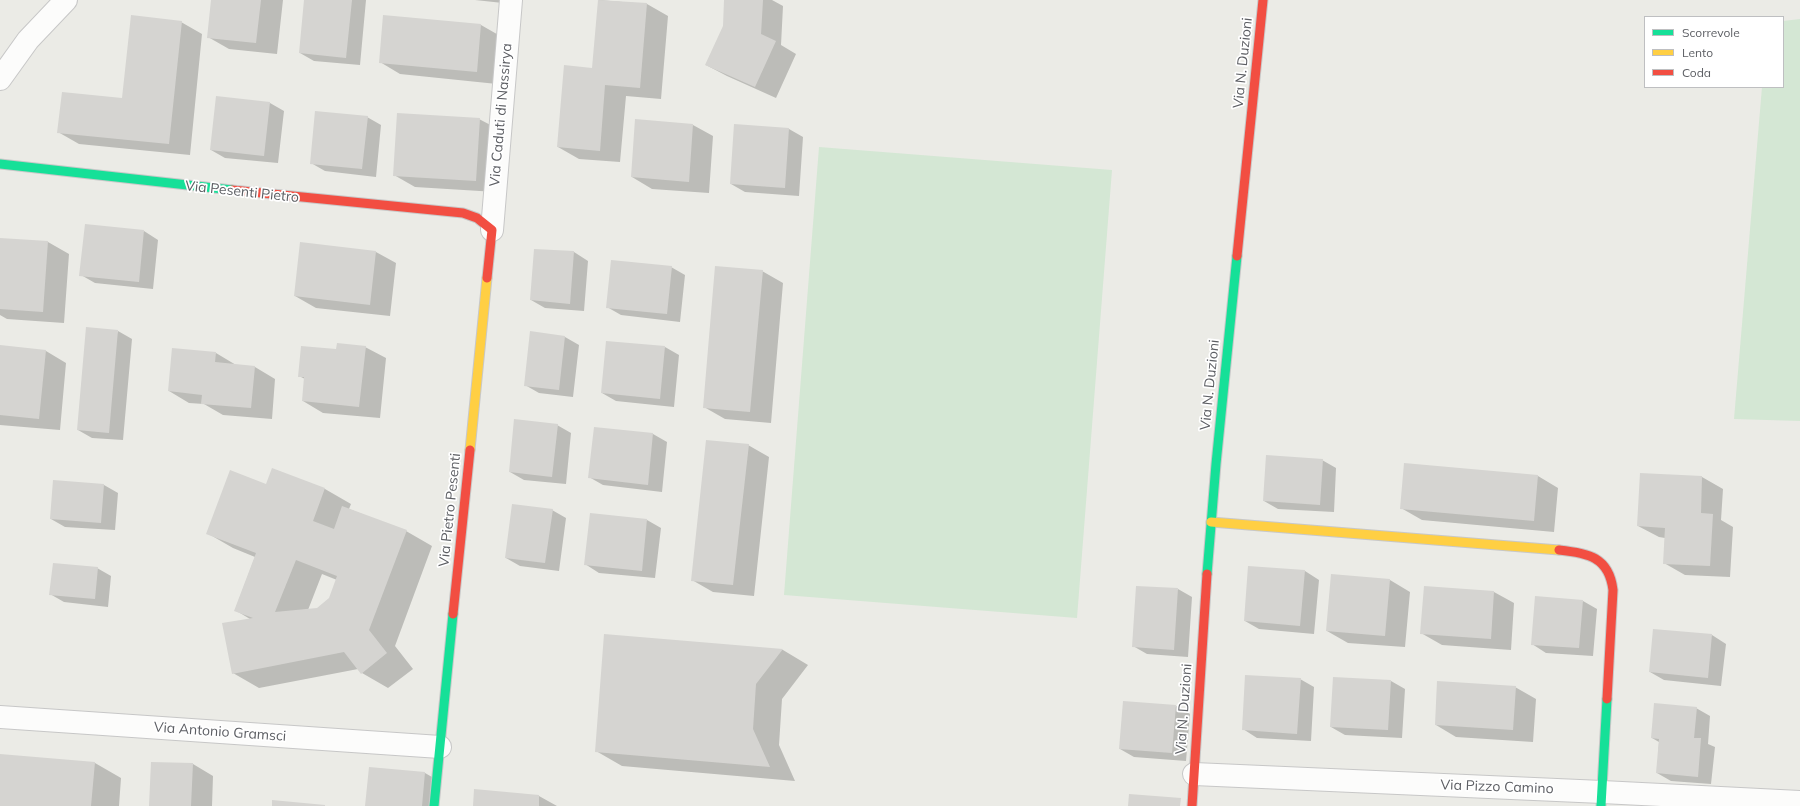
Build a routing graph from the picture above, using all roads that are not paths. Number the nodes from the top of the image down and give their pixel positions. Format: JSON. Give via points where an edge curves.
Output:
{"nodes":[{"id":1,"x":66,"y":0,"type":"edge"},
{"id":2,"x":511,"y":0,"type":"edge"},
{"id":3,"x":1263,"y":0,"type":"edge"},
{"id":4,"x":0,"y":79,"type":"edge"},
{"id":5,"x":0,"y":164,"type":"edge"},
{"id":6,"x":487,"y":225,"type":"junction"},
{"id":7,"x":1211,"y":522,"type":"junction"},
{"id":8,"x":0,"y":717,"type":"edge"},
{"id":9,"x":440,"y":747,"type":"junction"},
{"id":10,"x":1194,"y":774,"type":"junction"},
{"id":11,"x":1601,"y":799,"type":"edge"},
{"id":12,"x":1800,"y":802,"type":"edge"},
{"id":13,"x":434,"y":806,"type":"edge"},
{"id":14,"x":1192,"y":806,"type":"edge"}],
"edges":[{"from":1,"to":4,"type":"street","via":[[28,40]]},
{"from":2,"to":6,"type":"street","name":"Via Caduti di Nassirya"},
{"from":3,"to":7,"type":"street","name":"Via N. Duzioni"},
{"from":5,"to":6,"type":"street","name":"Via Pesenti Pietro","via":[[463,213]]},
{"from":6,"to":9,"type":"street","name":"Via Pietro Pesenti"},
{"from":7,"to":10,"type":"street","name":"Via N. Duzioni"},
{"from":7,"to":11,"type":"street","via":[[1578,552],[1603,563],[1611,576],[1613,590]]},
{"from":8,"to":9,"type":"street","name":"Via Antonio Gramsci"},
{"from":9,"to":13,"type":"street","name":"Via Pietro Pesenti"},
{"from":10,"to":11,"type":"street","name":"Via Pizzo Camino"},
{"from":10,"to":14,"type":"street","name":"Via N. Duzioni"},
{"from":11,"to":12,"type":"street","name":"Via Pizzo Camino"}]}
